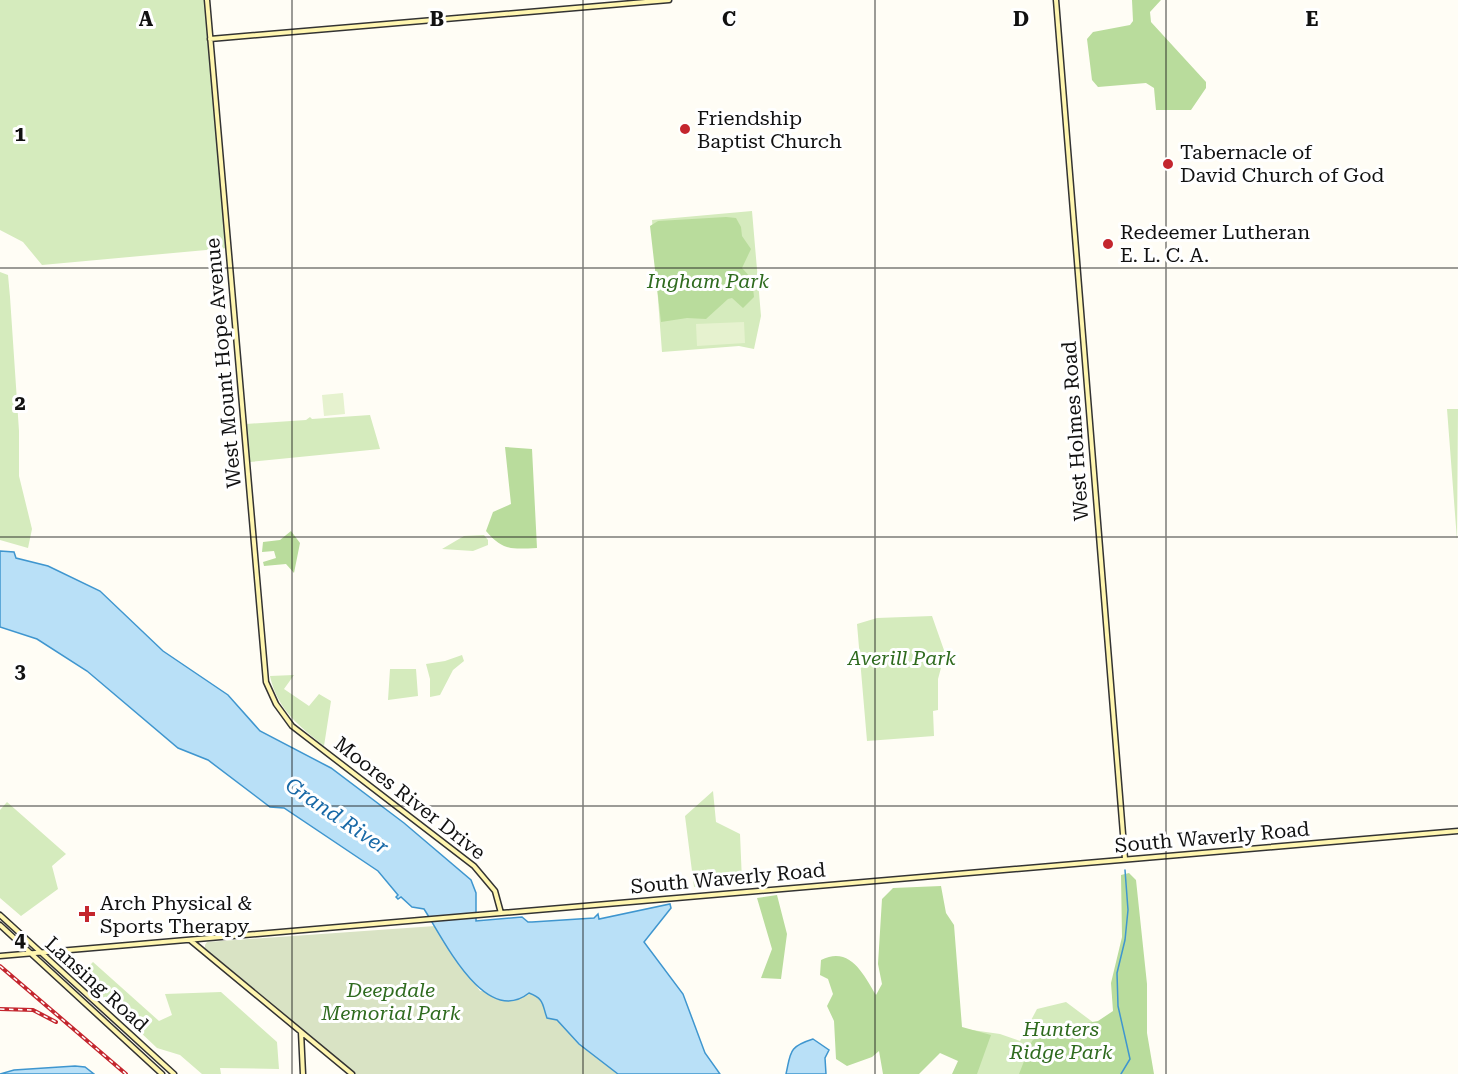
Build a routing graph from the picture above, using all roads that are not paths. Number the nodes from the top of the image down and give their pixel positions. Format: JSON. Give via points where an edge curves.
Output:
{"nodes":[{"id":1,"x":207,"y":0,"type":"edge"},
{"id":2,"x":669,"y":0,"type":"edge"},
{"id":3,"x":1056,"y":0,"type":"edge"},
{"id":4,"x":210,"y":39,"type":"junction"},
{"id":5,"x":286,"y":718,"type":"joint"},
{"id":6,"x":1458,"y":831,"type":"edge"},
{"id":7,"x":1125,"y":859,"type":"junction"},
{"id":8,"x":501,"y":913,"type":"junction"},
{"id":9,"x":0,"y":915,"type":"edge"},
{"id":10,"x":0,"y":925,"type":"edge"},
{"id":11,"x":189,"y":939,"type":"junction"},
{"id":12,"x":31,"y":953,"type":"junction"},
{"id":13,"x":40,"y":953,"type":"junction"},
{"id":14,"x":0,"y":956,"type":"edge"},
{"id":15,"x":301,"y":1032,"type":"junction"},
{"id":16,"x":162,"y":1074,"type":"edge"},
{"id":17,"x":174,"y":1074,"type":"edge"},
{"id":18,"x":303,"y":1074,"type":"edge"},
{"id":19,"x":352,"y":1074,"type":"edge"}],
"edges":[{"from":1,"to":4,"type":"street","name":"West Mount Hope Avenue"},
{"from":2,"to":4,"type":"street"},
{"from":3,"to":7,"type":"street","name":"West Holmes Road"},
{"from":4,"to":5,"type":"street","name":"West Mount Hope Avenue","via":[[263,662],[270,692]]},
{"from":5,"to":8,"type":"street","name":"Moores River Drive","via":[[474,866],[495,891]]},
{"from":6,"to":7,"type":"street","name":"South Waverly Road"},
{"from":7,"to":8,"type":"street","name":"South Waverly Road"},
{"from":8,"to":11,"type":"street","name":"South Waverly Road"},
{"from":9,"to":13,"type":"street","name":"Lansing Road"},
{"from":10,"to":12,"type":"street","name":"Lansing Road"},
{"from":11,"to":13,"type":"street","name":"South Waverly Road"},
{"from":11,"to":15,"type":"street"},
{"from":12,"to":13,"type":"street","name":"South Waverly Road"},
{"from":12,"to":14,"type":"street","name":"South Waverly Road"},
{"from":12,"to":16,"type":"street","name":"Lansing Road"},
{"from":13,"to":17,"type":"street","name":"Lansing Road"},
{"from":15,"to":18,"type":"street"},
{"from":15,"to":19,"type":"street"}]}
